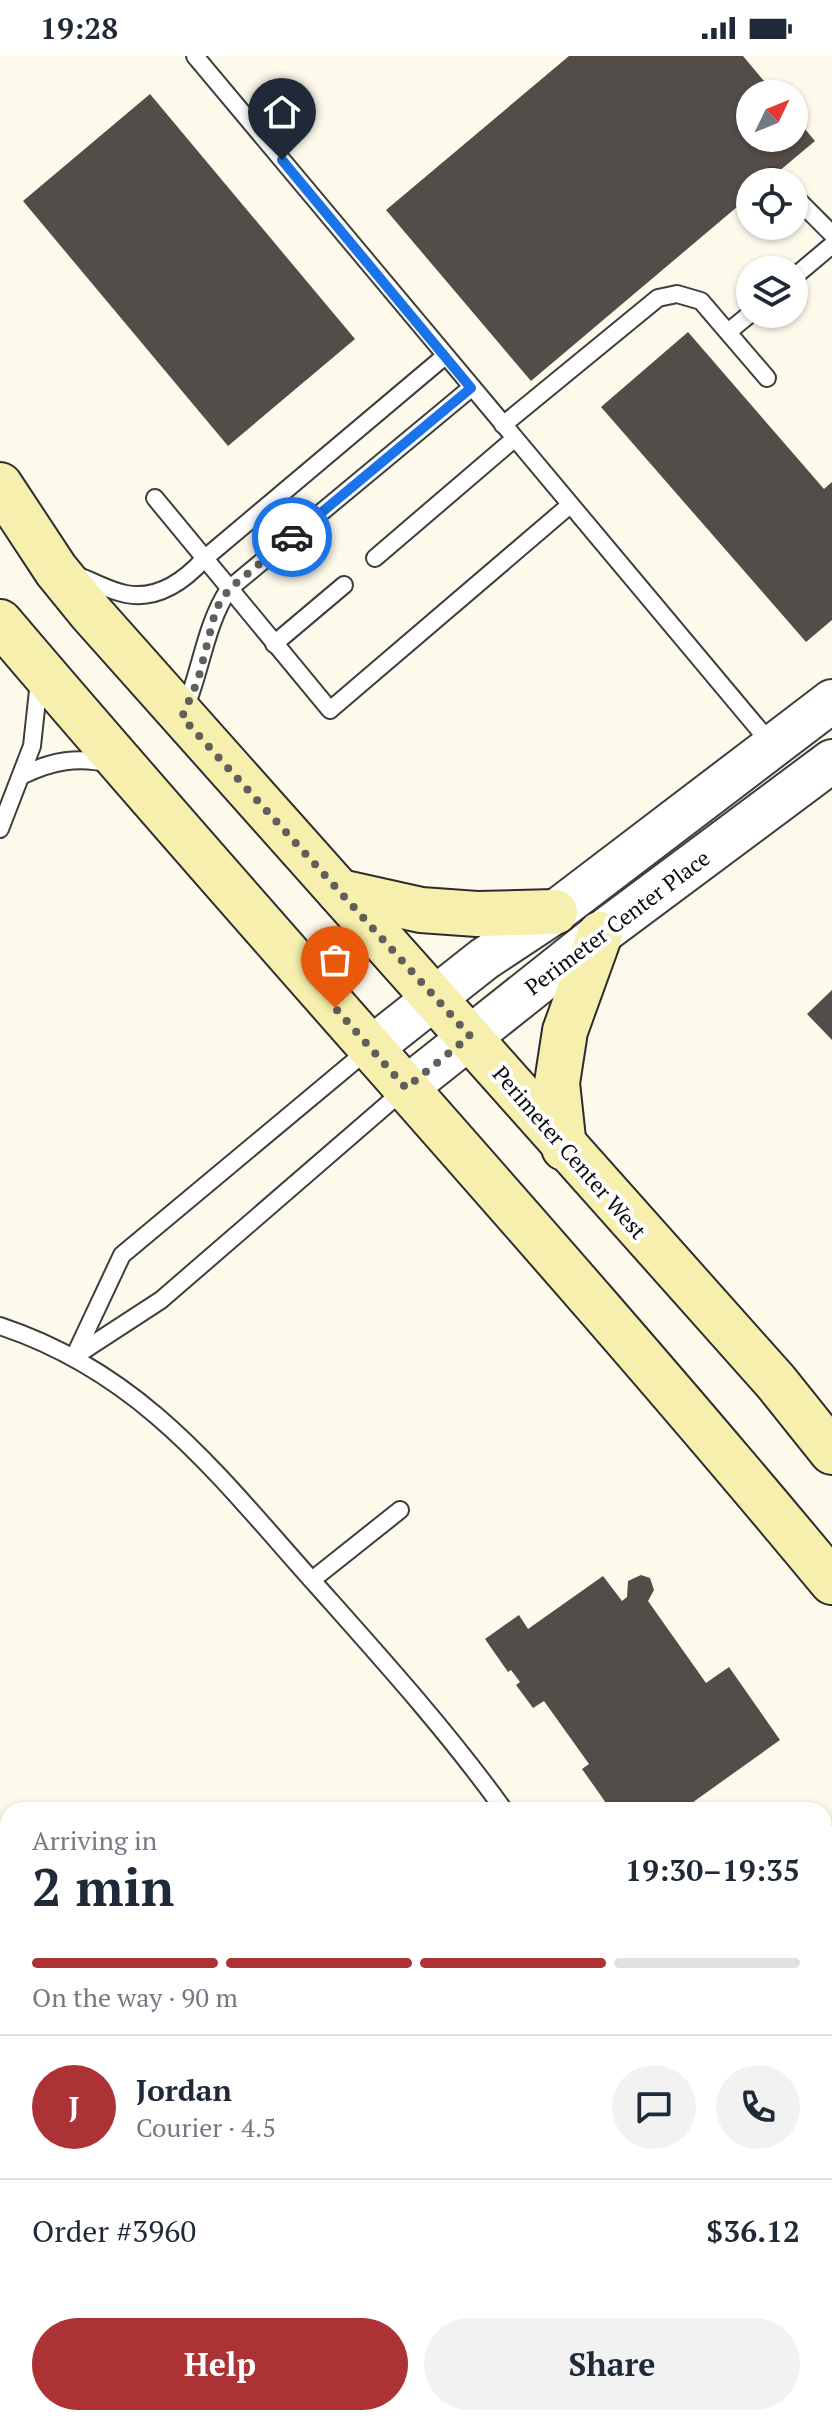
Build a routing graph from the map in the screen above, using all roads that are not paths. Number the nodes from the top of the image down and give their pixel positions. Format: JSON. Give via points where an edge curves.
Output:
{"nodes":[{"id":1,"x":195,"y":56,"type":"edge"},
{"id":2,"x":808,"y":210,"type":"edge"},
{"id":3,"x":832,"y":234,"type":"edge"},
{"id":4,"x":832,"y":245,"type":"edge"},
{"id":5,"x":808,"y":265,"type":"edge"},
{"id":6,"x":736,"y":325,"type":"edge"},
{"id":7,"x":728,"y":332,"type":"junction"},
{"id":8,"x":445,"y":356,"type":"junction"},
{"id":9,"x":767,"y":378,"type":"dead end"},
{"id":10,"x":471,"y":388,"type":"junction"},
{"id":11,"x":503,"y":425,"type":"junction"},
{"id":12,"x":514,"y":439,"type":"junction"},
{"id":13,"x":0,"y":485,"type":"edge"},
{"id":14,"x":155,"y":498,"type":"dead end"},
{"id":15,"x":570,"y":505,"type":"junction"},
{"id":16,"x":375,"y":558,"type":"dead end"},
{"id":17,"x":204,"y":559,"type":"junction"},
{"id":18,"x":56,"y":570,"type":"junction"},
{"id":19,"x":344,"y":585,"type":"dead end"},
{"id":20,"x":229,"y":589,"type":"junction"},
{"id":21,"x":0,"y":622,"type":"edge"},
{"id":22,"x":274,"y":644,"type":"junction"},
{"id":23,"x":35,"y":663,"type":"junction"},
{"id":24,"x":832,"y":701,"type":"edge"},
{"id":25,"x":182,"y":717,"type":"junction"},
{"id":26,"x":773,"y":746,"type":"junction"},
{"id":27,"x":832,"y":761,"type":"edge"},
{"id":28,"x":121,"y":766,"type":"junction"},
{"id":29,"x":23,"y":775,"type":"junction"},
{"id":30,"x":0,"y":829,"type":"edge"},
{"id":31,"x":340,"y":892,"type":"junction"},
{"id":32,"x":555,"y":912,"type":"junction"},
{"id":33,"x":600,"y":934,"type":"junction"},
{"id":34,"x":435,"y":998,"type":"junction"},
{"id":35,"x":470,"y":1036,"type":"junction"},
{"id":36,"x":370,"y":1049,"type":"junction"},
{"id":37,"x":406,"y":1088,"type":"junction"},
{"id":38,"x":564,"y":1148,"type":"junction"},
{"id":39,"x":0,"y":1326,"type":"edge"},
{"id":40,"x":74,"y":1357,"type":"junction"},
{"id":41,"x":832,"y":1452,"type":"edge"},
{"id":42,"x":400,"y":1510,"type":"dead end"},
{"id":43,"x":312,"y":1580,"type":"junction"},
{"id":44,"x":832,"y":1582,"type":"edge"},
{"id":45,"x":497,"y":1802,"type":"edge"}],
"edges":[{"from":1,"to":8,"type":"lane"},
{"from":2,"to":3,"type":"lane"},
{"from":4,"to":5,"type":"lane"},
{"from":6,"to":7,"type":"lane"},
{"from":7,"to":9,"type":"lane"},
{"from":7,"to":11,"type":"lane","via":[[701,301],[677,294],[658,298]]},
{"from":8,"to":10,"type":"lane"},
{"from":8,"to":17,"type":"lane"},
{"from":10,"to":11,"type":"lane"},
{"from":10,"to":20,"type":"lane"},
{"from":11,"to":12,"type":"lane"},
{"from":12,"to":15,"type":"lane"},
{"from":12,"to":16,"type":"lane"},
{"from":13,"to":18,"type":"main road","name":"Perimeter Center West"},
{"from":14,"to":17,"type":"lane"},
{"from":15,"to":22,"type":"lane","via":[[330,710]]},
{"from":15,"to":26,"type":"lane"},
{"from":17,"to":18,"type":"lane","via":[[183,582],[150,593],[127,594]]},
{"from":17,"to":20,"type":"lane"},
{"from":18,"to":25,"type":"main road","name":"Perimeter Center West"},
{"from":19,"to":22,"type":"lane"},
{"from":20,"to":22,"type":"lane"},
{"from":20,"to":25,"type":"lane","via":[[216,609],[198,680]]},
{"from":21,"to":23,"type":"main road"},
{"from":23,"to":28,"type":"main road"},
{"from":23,"to":29,"type":"lane","via":[[38,709]]},
{"from":24,"to":26,"type":"street","name":"Perimeter Center Place"},
{"from":25,"to":31,"type":"main road","name":"Perimeter Center West"},
{"from":26,"to":32,"type":"street","name":"Perimeter Center Place"},
{"from":27,"to":33,"type":"street","name":"Perimeter Center Place"},
{"from":28,"to":29,"type":"lane","via":[[82,759],[48,763]]},
{"from":28,"to":36,"type":"main road"},
{"from":29,"to":30,"type":"lane"},
{"from":31,"to":32,"type":"main road","via":[[421,910]]},
{"from":31,"to":34,"type":"main road","name":"Perimeter Center West"},
{"from":32,"to":34,"type":"street","name":"Perimeter Center Place"},
{"from":33,"to":35,"type":"street","name":"Perimeter Center Place"},
{"from":33,"to":38,"type":"main road","via":[[565,1031],[557,1083]]},
{"from":34,"to":35,"type":"main road","name":"Perimeter Center West"},
{"from":34,"to":36,"type":"street","name":"Perimeter Center Place"},
{"from":35,"to":37,"type":"street","name":"Perimeter Center Place"},
{"from":35,"to":38,"type":"main road","name":"Perimeter Center West"},
{"from":36,"to":37,"type":"main road"},
{"from":36,"to":40,"type":"lane","via":[[122,1255]]},
{"from":37,"to":40,"type":"lane","via":[[161,1300]]},
{"from":37,"to":44,"type":"main road"},
{"from":38,"to":41,"type":"main road","name":"Perimeter Center West","via":[[776,1382]]},
{"from":39,"to":40,"type":"lane"},
{"from":40,"to":43,"type":"lane","via":[[172,1425]]},
{"from":42,"to":43,"type":"lane"},
{"from":43,"to":45,"type":"lane"}]}
